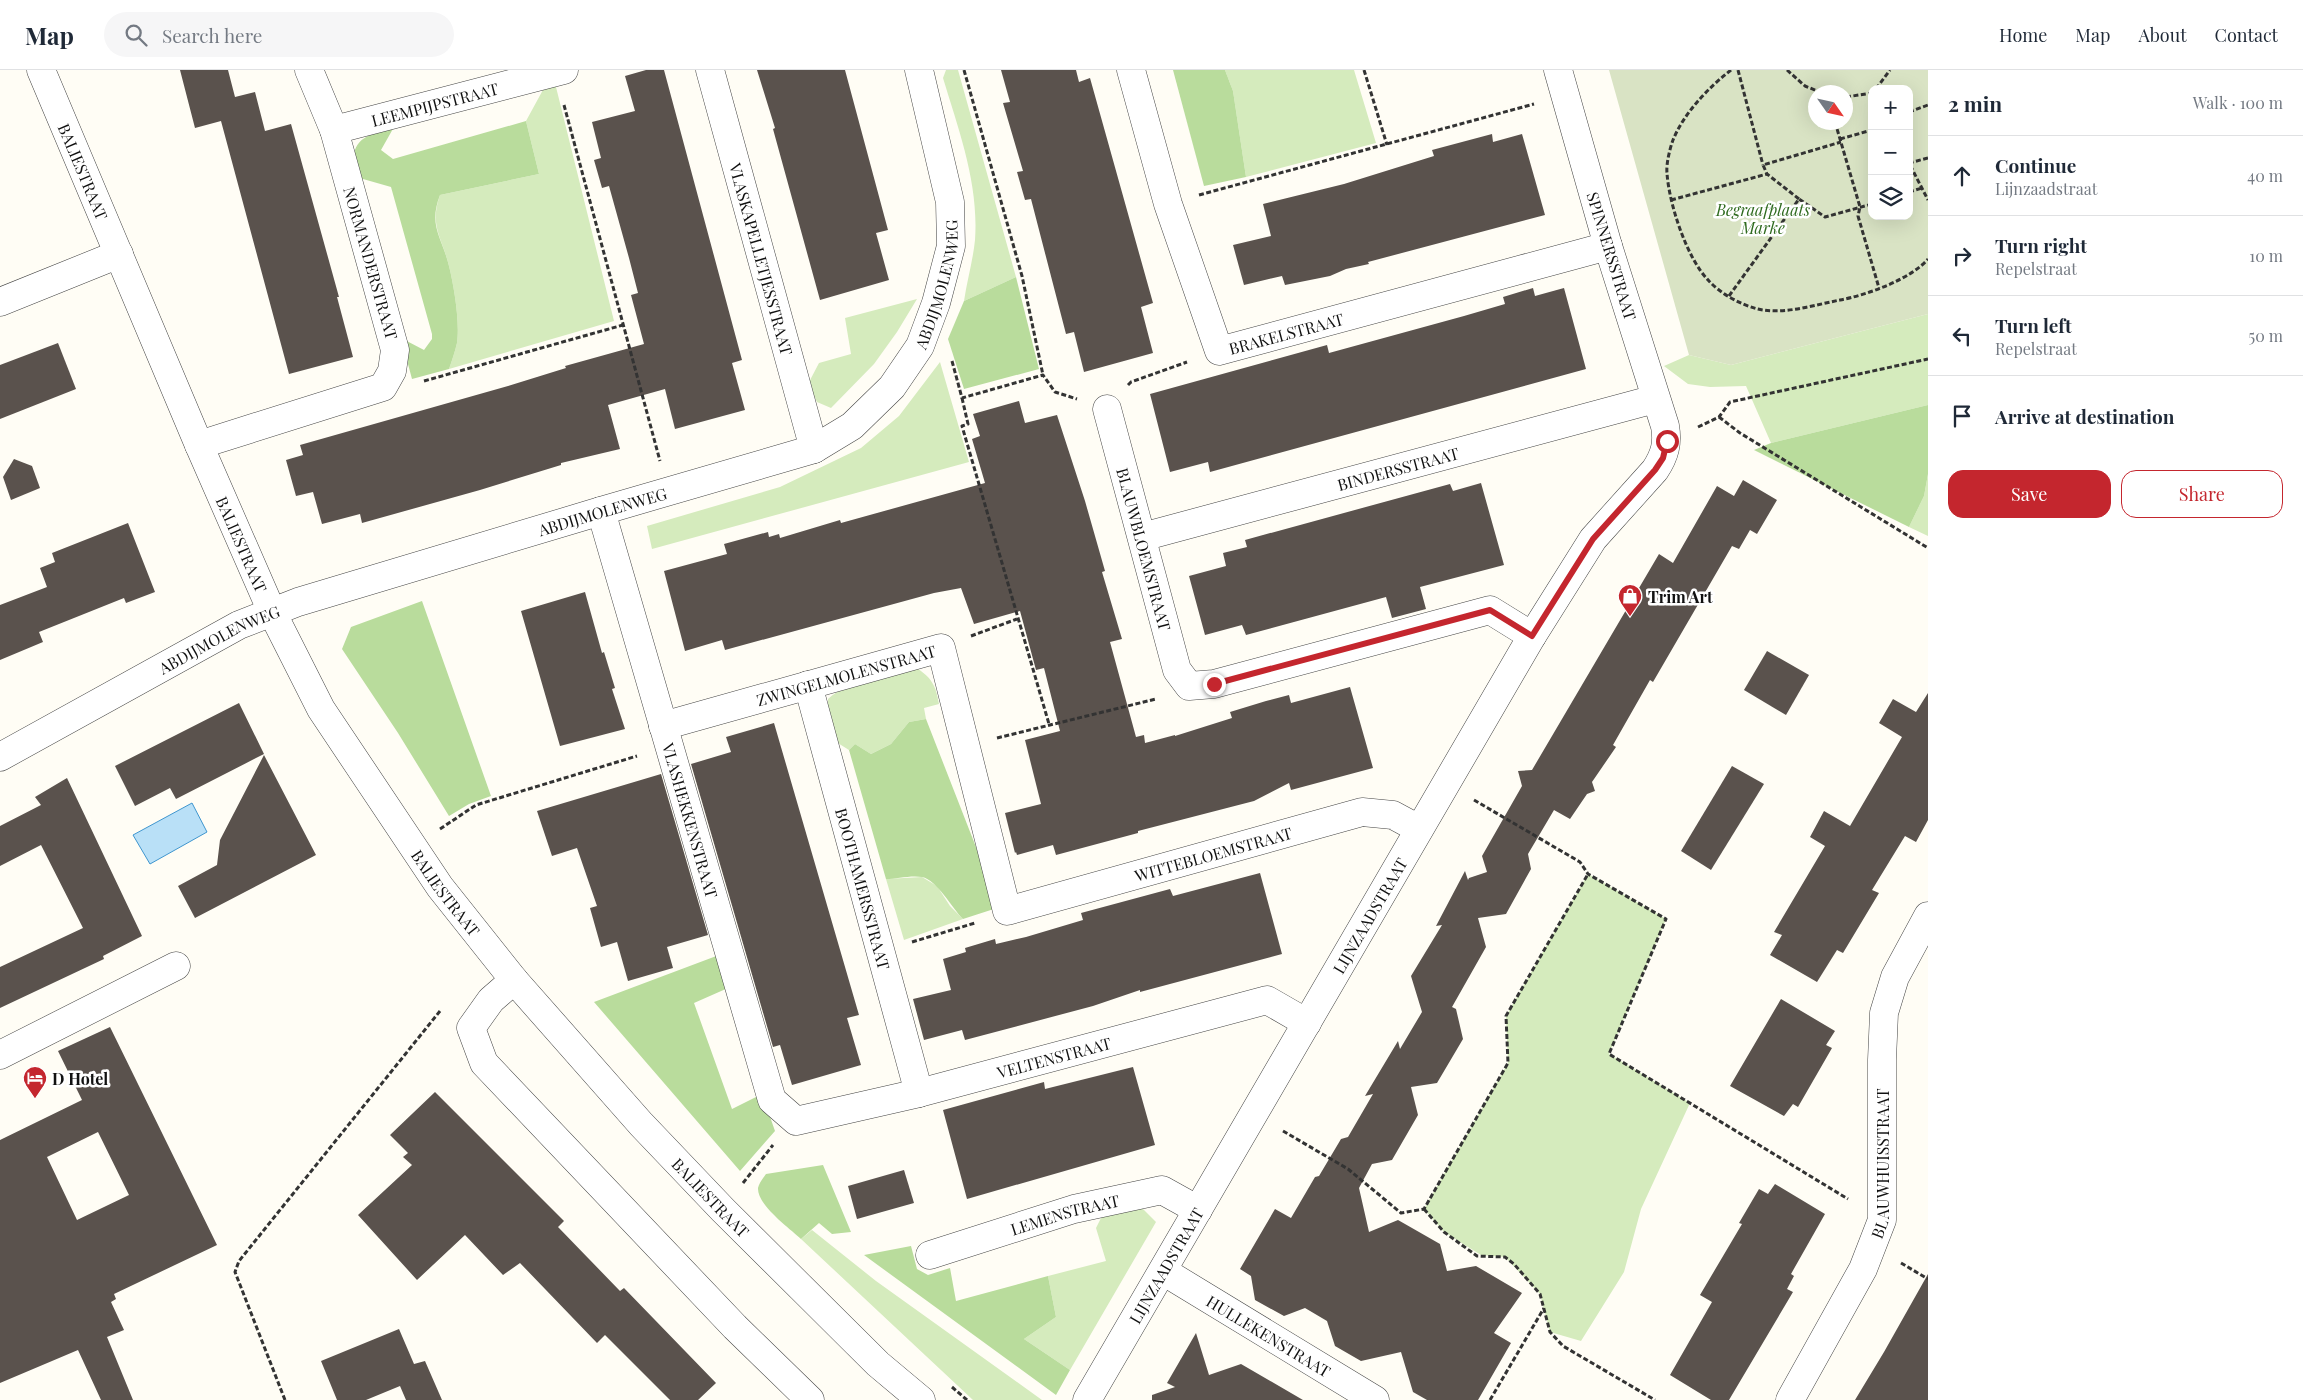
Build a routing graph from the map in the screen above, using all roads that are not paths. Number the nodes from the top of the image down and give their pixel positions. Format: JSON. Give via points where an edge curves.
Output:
{"nodes":[{"id":1,"x":41,"y":70,"type":"edge"},
{"id":2,"x":310,"y":70,"type":"edge"},
{"id":3,"x":710,"y":70,"type":"edge"},
{"id":4,"x":919,"y":70,"type":"edge"},
{"id":5,"x":1131,"y":70,"type":"edge"},
{"id":6,"x":560,"y":71,"type":"edge"},
{"id":7,"x":1562,"y":83,"type":"edge"},
{"id":8,"x":334,"y":130,"type":"junction"},
{"id":9,"x":1608,"y":246,"type":"junction"},
{"id":10,"x":118,"y":254,"type":"junction"},
{"id":11,"x":0,"y":302,"type":"edge"},
{"id":12,"x":1655,"y":399,"type":"junction"},
{"id":13,"x":1107,"y":410,"type":"road end"},
{"id":14,"x":1667,"y":441,"type":"joint"},
{"id":15,"x":198,"y":445,"type":"junction"},
{"id":16,"x":814,"y":449,"type":"junction"},
{"id":17,"x":601,"y":510,"type":"junction"},
{"id":18,"x":1142,"y":537,"type":"junction"},
{"id":19,"x":272,"y":612,"type":"junction"},
{"id":20,"x":1532,"y":636,"type":"junction"},
{"id":21,"x":808,"y":684,"type":"junction"},
{"id":22,"x":666,"y":737,"type":"junction"},
{"id":23,"x":0,"y":757,"type":"edge"},
{"id":24,"x":1419,"y":829,"type":"junction"},
{"id":25,"x":1007,"y":911,"type":"joint"},
{"id":26,"x":1928,"y":916,"type":"edge"},
{"id":27,"x":176,"y":966,"type":"dead end"},
{"id":28,"x":514,"y":980,"type":"junction"},
{"id":29,"x":1308,"y":1023,"type":"junction"},
{"id":30,"x":0,"y":1055,"type":"edge"},
{"id":31,"x":919,"y":1093,"type":"junction"},
{"id":32,"x":796,"y":1121,"type":"joint"},
{"id":33,"x":1198,"y":1210,"type":"junction"},
{"id":34,"x":930,"y":1255,"type":"dead end"},
{"id":35,"x":1163,"y":1271,"type":"junction"},
{"id":36,"x":810,"y":1400,"type":"edge"},
{"id":37,"x":921,"y":1400,"type":"edge"},
{"id":38,"x":1087,"y":1400,"type":"edge"},
{"id":39,"x":1375,"y":1400,"type":"edge"},
{"id":40,"x":1790,"y":1400,"type":"edge"}],
"edges":[{"from":1,"to":10,"type":"street","name":"BALIESTRAAT"},
{"from":2,"to":8,"type":"street","name":"NORMANDERSTRAAT"},
{"from":3,"to":16,"type":"street","name":"VLASKAPELLETJESSTRAAT"},
{"from":4,"to":16,"type":"street","name":"ABDIJMOLENWEG","via":[[950,202],[951,246],[936,303],[920,346],[892,387],[852,426]]},
{"from":5,"to":9,"type":"street","name":"BRAKELSTRAAT","via":[[1168,204],[1218,351]]},
{"from":6,"to":8,"type":"street","name":"LEEMPIJPSTRAAT"},
{"from":7,"to":9,"type":"street","name":"SPINNERSSTRAAT"},
{"from":8,"to":15,"type":"street","name":"NORMANDERSTRAAT","via":[[395,350],[392,371],[383,387]]},
{"from":9,"to":12,"type":"street","name":"SPINNERSSTRAAT"},
{"from":10,"to":11,"type":"street"},
{"from":10,"to":15,"type":"street","name":"BALIESTRAAT"},
{"from":12,"to":14,"type":"street","name":"SPINNERSSTRAAT"},
{"from":12,"to":18,"type":"street","name":"BINDERSSTRAAT"},
{"from":13,"to":18,"type":"street","name":"BLAUWBLOEMSTRAAT"},
{"from":14,"to":20,"type":"street","name":"LIJNZAADSTRAAT","via":[[1663,458],[1655,470],[1593,539]]},
{"from":15,"to":19,"type":"street","name":"BALIESTRAAT"},
{"from":16,"to":17,"type":"street","name":"ABDIJMOLENWEG"},
{"from":17,"to":19,"type":"street","name":"ABDIJMOLENWEG"},
{"from":17,"to":22,"type":"street","name":"VLASHEKKENSTRAAT"},
{"from":18,"to":20,"type":"street","name":"BLAUWBLOEMSTRAAT","via":[[1177,670],[1189,686],[1214,684],[1490,610]]},
{"from":19,"to":23,"type":"street","name":"ABDIJMOLENWEG","via":[[239,625]]},
{"from":19,"to":28,"type":"street","name":"BALIESTRAAT","via":[[321,709],[440,887]]},
{"from":20,"to":24,"type":"street","name":"LIJNZAADSTRAAT"},
{"from":21,"to":22,"type":"street","name":"ZWINGELMOLENSTRAAT"},
{"from":21,"to":25,"type":"street","name":"ZWINGELMOLENSTRAAT","via":[[941,648]]},
{"from":21,"to":31,"type":"street","name":"BOOTHAMERSSTRAAT"},
{"from":22,"to":32,"type":"street","name":"VLASHEKKENSTRAAT","via":[[772,1100]]},
{"from":24,"to":25,"type":"street","name":"WITTEBLOEMSTRAAT","via":[[1393,815],[1362,812]]},
{"from":24,"to":29,"type":"street","name":"LIJNZAADSTRAAT"},
{"from":26,"to":40,"type":"street","name":"BLAUWHUISSTRAAT","via":[[1895,977],[1884,1013],[1882,1220],[1864,1269]]},
{"from":27,"to":30,"type":"street"},
{"from":28,"to":36,"type":"street","via":[[491,1000],[471,1028],[484,1063],[735,1328]]},
{"from":28,"to":37,"type":"street","name":"BALIESTRAAT","via":[[641,1124],[723,1210],[878,1364]]},
{"from":29,"to":31,"type":"street","name":"VELTENSTRAAT","via":[[1267,1000]]},
{"from":29,"to":33,"type":"street","name":"LIJNZAADSTRAAT"},
{"from":31,"to":32,"type":"street","name":"VELTENSTRAAT"},
{"from":33,"to":34,"type":"street","name":"LEMENSTRAAT","via":[[1162,1190],[1074,1209]]},
{"from":33,"to":35,"type":"street","name":"LIJNZAADSTRAAT"},
{"from":35,"to":38,"type":"street","name":"LIJNZAADSTRAAT"},
{"from":35,"to":39,"type":"street","name":"HULLEKENSTRAAT"}]}
